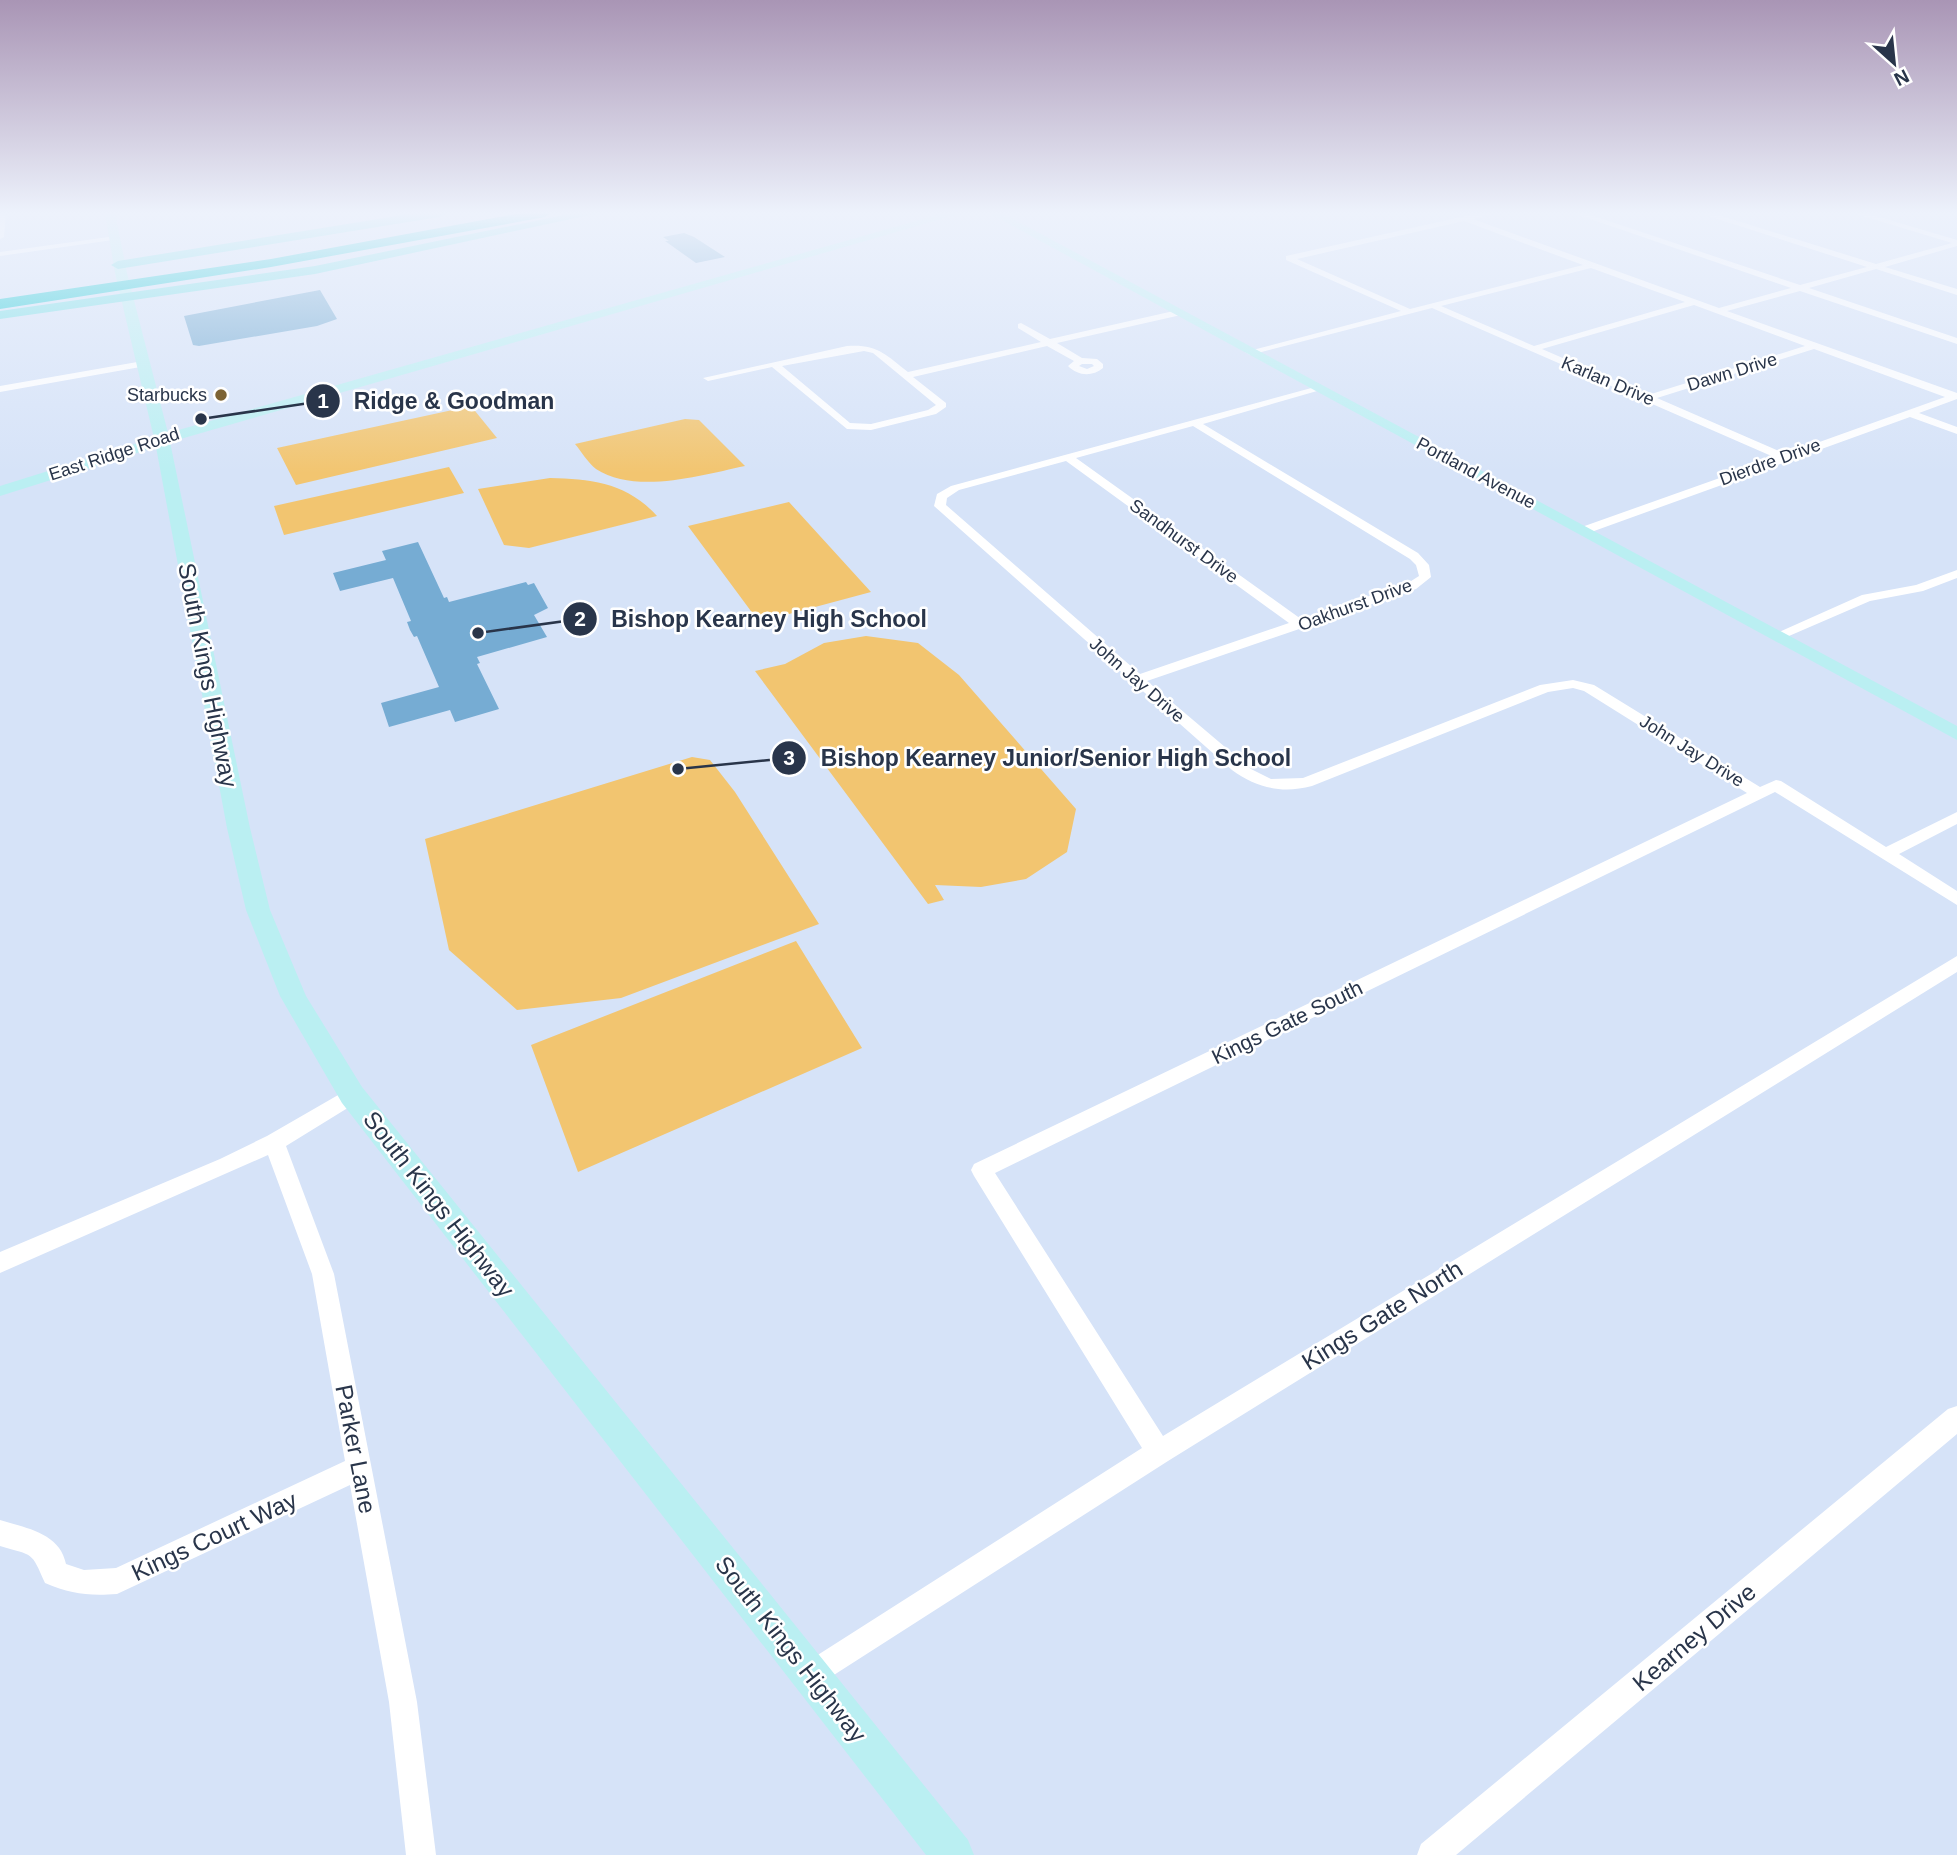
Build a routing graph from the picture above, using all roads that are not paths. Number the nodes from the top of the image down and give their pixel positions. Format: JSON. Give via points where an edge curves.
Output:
{"nodes":[{"id":1,"x":84,"y":300,"type":"edge"},
{"id":2,"x":115,"y":300,"type":"edge"},
{"id":3,"x":127,"y":300,"type":"edge"},
{"id":4,"x":148,"y":300,"type":"edge"},
{"id":5,"x":652,"y":300,"type":"edge"},
{"id":6,"x":1153,"y":300,"type":"edge"},
{"id":7,"x":1382,"y":300,"type":"edge"},
{"id":8,"x":1454,"y":300,"type":"edge"},
{"id":9,"x":1688,"y":300,"type":"edge"},
{"id":10,"x":1760,"y":300,"type":"edge"},
{"id":11,"x":1835,"y":300,"type":"edge"},
{"id":12,"x":1695,"y":302,"type":"junction"},
{"id":13,"x":1432,"y":305,"type":"junction"},
{"id":14,"x":1408,"y":311,"type":"junction"},
{"id":15,"x":1719,"y":311,"type":"junction"},
{"id":16,"x":24,"y":312,"type":"junction"},
{"id":17,"x":1178,"y":313,"type":"junction"},
{"id":18,"x":0,"y":315,"type":"edge"},
{"id":19,"x":132,"y":318,"type":"junction"},
{"id":20,"x":1021,"y":326,"type":"dead end"},
{"id":21,"x":1957,"y":341,"type":"edge"},
{"id":22,"x":1049,"y":342,"type":"junction"},
{"id":23,"x":1815,"y":346,"type":"junction"},
{"id":24,"x":1533,"y":349,"type":"junction"},
{"id":25,"x":1250,"y":352,"type":"junction"},
{"id":26,"x":1080,"y":361,"type":"dead end"},
{"id":27,"x":143,"y":364,"type":"junction"},
{"id":28,"x":775,"y":364,"type":"junction"},
{"id":29,"x":907,"y":375,"type":"junction"},
{"id":30,"x":708,"y":378,"type":"dead end"},
{"id":31,"x":0,"y":389,"type":"edge"},
{"id":32,"x":1319,"y":389,"type":"junction"},
{"id":33,"x":1955,"y":397,"type":"edge"},
{"id":34,"x":1648,"y":398,"type":"junction"},
{"id":35,"x":1910,"y":413,"type":"junction"},
{"id":36,"x":1195,"y":423,"type":"junction"},
{"id":37,"x":1957,"y":431,"type":"edge"},
{"id":38,"x":162,"y":439,"type":"junction"},
{"id":39,"x":1067,"y":457,"type":"junction"},
{"id":40,"x":1784,"y":457,"type":"junction"},
{"id":41,"x":0,"y":491,"type":"edge"},
{"id":42,"x":1583,"y":531,"type":"junction"},
{"id":43,"x":1957,"y":574,"type":"edge"},
{"id":44,"x":1300,"y":625,"type":"junction"},
{"id":45,"x":1777,"y":636,"type":"junction"},
{"id":46,"x":1136,"y":680,"type":"junction"},
{"id":47,"x":1957,"y":734,"type":"edge"},
{"id":48,"x":1759,"y":793,"type":"junction"},
{"id":49,"x":1957,"y":817,"type":"edge"},
{"id":50,"x":1886,"y":854,"type":"junction"},
{"id":51,"x":1957,"y":900,"type":"edge"},
{"id":52,"x":1957,"y":963,"type":"edge"},
{"id":53,"x":352,"y":1095,"type":"junction"},
{"id":54,"x":274,"y":1142,"type":"junction"},
{"id":55,"x":0,"y":1263,"type":"edge"},
{"id":56,"x":1957,"y":1418,"type":"edge"},
{"id":57,"x":1159,"y":1452,"type":"junction"},
{"id":58,"x":360,"y":1467,"type":"junction"},
{"id":59,"x":0,"y":1533,"type":"edge"},
{"id":60,"x":812,"y":1675,"type":"junction"},
{"id":61,"x":421,"y":1855,"type":"edge"},
{"id":62,"x":953,"y":1855,"type":"edge"},
{"id":63,"x":1432,"y":1855,"type":"edge"}],
"edges":[{"from":1,"to":16,"type":"highway"},
{"from":2,"to":16,"type":"main road"},
{"from":3,"to":19,"type":"main road","name":"South Kings Highway"},
{"from":4,"to":19,"type":"main road"},
{"from":5,"to":38,"type":"main road","name":"East Ridge Road"},
{"from":6,"to":17,"type":"main road","name":"Portland Avenue"},
{"from":7,"to":14,"type":"street"},
{"from":8,"to":13,"type":"street"},
{"from":9,"to":12,"type":"street"},
{"from":10,"to":15,"type":"street"},
{"from":11,"to":21,"type":"street"},
{"from":12,"to":15,"type":"street"},
{"from":12,"to":24,"type":"street"},
{"from":13,"to":14,"type":"street"},
{"from":13,"to":24,"type":"street","name":"Karlan Drive"},
{"from":14,"to":25,"type":"street"},
{"from":15,"to":23,"type":"street"},
{"from":16,"to":18,"type":"main road"},
{"from":17,"to":22,"type":"street"},
{"from":17,"to":25,"type":"main road","name":"Portland Avenue"},
{"from":19,"to":27,"type":"main road","name":"South Kings Highway"},
{"from":20,"to":22,"type":"street"},
{"from":22,"to":26,"type":"street"},
{"from":22,"to":29,"type":"street"},
{"from":23,"to":33,"type":"street"},
{"from":23,"to":34,"type":"street","name":"Dawn Drive"},
{"from":24,"to":34,"type":"street","name":"Karlan Drive"},
{"from":25,"to":32,"type":"main road","name":"Portland Avenue"},
{"from":27,"to":31,"type":"street"},
{"from":27,"to":38,"type":"main road","name":"South Kings Highway"},
{"from":28,"to":29,"type":"street","via":[[864,348],[876,351]]},
{"from":28,"to":29,"type":"street","via":[[839,421],[857,428],[940,408],[940,402]]},
{"from":28,"to":30,"type":"street"},
{"from":32,"to":36,"type":"street","name":"John Jay Drive"},
{"from":32,"to":42,"type":"main road","name":"Portland Avenue"},
{"from":33,"to":35,"type":"street","name":"Dierdre Drive"},
{"from":34,"to":40,"type":"street","name":"Karlan Drive"},
{"from":35,"to":37,"type":"street"},
{"from":35,"to":40,"type":"street","name":"Dierdre Drive"},
{"from":36,"to":39,"type":"street","name":"John Jay Drive"},
{"from":36,"to":44,"type":"street","name":"Oakhurst Drive","via":[[1414,556],[1426,571],[1412,586]]},
{"from":38,"to":41,"type":"main road","name":"East Ridge Road"},
{"from":38,"to":53,"type":"main road","name":"South Kings Highway","via":[[254,892],[276,962]]},
{"from":39,"to":44,"type":"street","name":"Sandhurst Drive"},
{"from":39,"to":46,"type":"street","name":"John Jay Drive","via":[[955,488],[941,496],[940,506]]},
{"from":40,"to":42,"type":"street","name":"Dierdre Drive"},
{"from":42,"to":45,"type":"main road","name":"Portland Avenue"},
{"from":43,"to":45,"type":"street","via":[[1919,588],[1867,597]]},
{"from":44,"to":46,"type":"street","name":"Oakhurst Drive"},
{"from":45,"to":47,"type":"main road","name":"Portland Avenue"},
{"from":46,"to":48,"type":"street","name":"John Jay Drive","via":[[1250,777],[1274,786],[1307,782],[1545,688],[1573,684],[1605,696]]},
{"from":48,"to":50,"type":"street","name":"Kings Gate South","via":[[1776,785]]},
{"from":48,"to":57,"type":"street","name":"Kings Gate South","via":[[982,1170]]},
{"from":49,"to":50,"type":"street"},
{"from":50,"to":51,"type":"street"},
{"from":52,"to":57,"type":"street","name":"Kings Gate North"},
{"from":53,"to":54,"type":"street"},
{"from":53,"to":60,"type":"main road","name":"South Kings Highway"},
{"from":54,"to":55,"type":"street"},
{"from":54,"to":58,"type":"street","name":"Parker Lane","via":[[323,1274]]},
{"from":56,"to":63,"type":"street","name":"Kearney Drive"},
{"from":57,"to":60,"type":"street","name":"Kings Gate North"},
{"from":58,"to":59,"type":"street","name":"Kings Court Way","via":[[117,1581],[84,1583],[54,1574],[51,1556],[34,1543]]},
{"from":58,"to":61,"type":"street","name":"Parker Lane","via":[[403,1702]]},
{"from":60,"to":62,"type":"main road","name":"South Kings Highway"}]}
